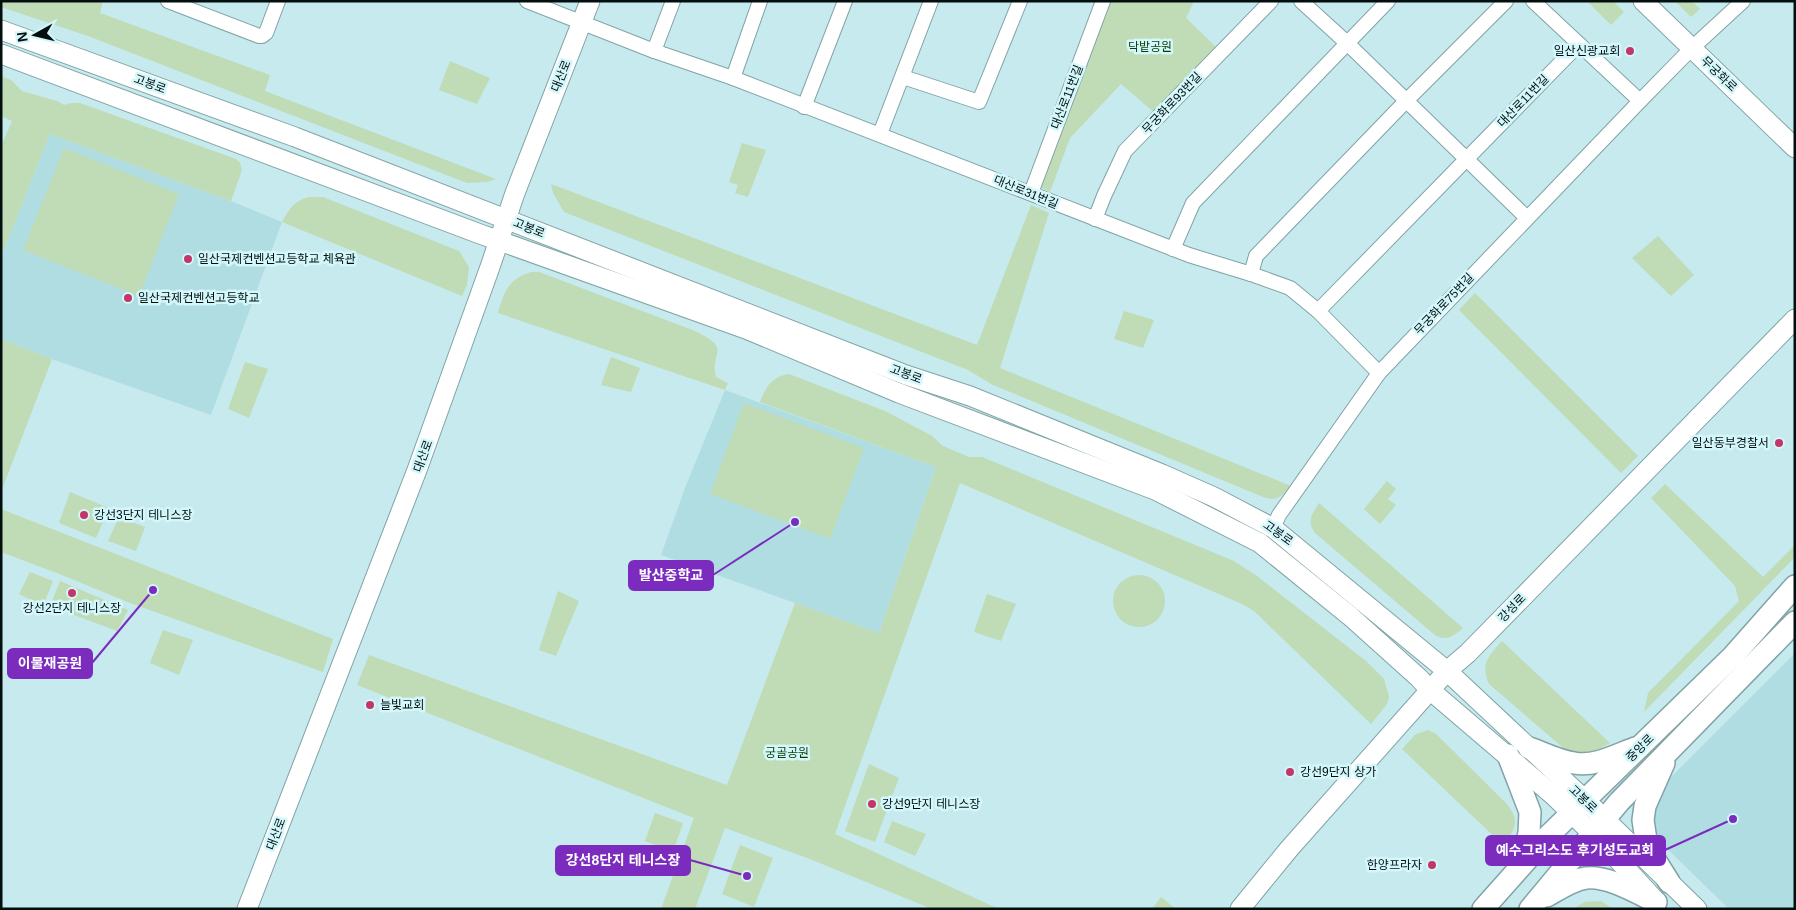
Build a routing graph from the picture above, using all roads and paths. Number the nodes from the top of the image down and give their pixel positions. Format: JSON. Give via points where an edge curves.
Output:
{"nodes":[{"id":1,"x":168,"y":1,"type":"edge"},
{"id":2,"x":278,"y":1,"type":"edge"},
{"id":3,"x":527,"y":1,"type":"edge"},
{"id":4,"x":590,"y":1,"type":"edge"},
{"id":5,"x":673,"y":1,"type":"edge"},
{"id":6,"x":760,"y":1,"type":"edge"},
{"id":7,"x":845,"y":1,"type":"edge"},
{"id":8,"x":932,"y":1,"type":"edge"},
{"id":9,"x":1020,"y":1,"type":"edge"},
{"id":10,"x":1103,"y":1,"type":"edge"},
{"id":11,"x":1271,"y":1,"type":"edge"},
{"id":12,"x":1301,"y":1,"type":"edge"},
{"id":13,"x":1388,"y":1,"type":"edge"},
{"id":14,"x":1506,"y":1,"type":"edge"},
{"id":15,"x":1533,"y":1,"type":"edge"},
{"id":16,"x":1643,"y":1,"type":"edge"},
{"id":17,"x":1743,"y":1,"type":"edge"},
{"id":18,"x":582,"y":23,"type":"junction"},
{"id":19,"x":1,"y":30,"type":"edge"},
{"id":20,"x":1347,"y":43,"type":"junction"},
{"id":21,"x":1579,"y":44,"type":"junction"},
{"id":22,"x":1692,"y":48,"type":"junction"},
{"id":23,"x":654,"y":51,"type":"junction"},
{"id":24,"x":1,"y":54,"type":"edge"},
{"id":25,"x":903,"y":77,"type":"junction"},
{"id":26,"x":733,"y":78,"type":"junction"},
{"id":27,"x":1406,"y":101,"type":"junction"},
{"id":28,"x":1640,"y":101,"type":"junction"},
{"id":29,"x":804,"y":107,"type":"junction"},
{"id":30,"x":880,"y":134,"type":"junction"},
{"id":31,"x":1795,"y":148,"type":"edge"},
{"id":32,"x":1467,"y":159,"type":"junction"},
{"id":33,"x":1030,"y":193,"type":"junction"},
{"id":34,"x":1527,"y":218,"type":"junction"},
{"id":35,"x":506,"y":219,"type":"junction"},
{"id":36,"x":1095,"y":219,"type":"junction"},
{"id":37,"x":500,"y":240,"type":"junction"},
{"id":38,"x":1173,"y":248,"type":"junction"},
{"id":39,"x":1251,"y":274,"type":"junction"},
{"id":40,"x":1318,"y":311,"type":"junction"},
{"id":41,"x":1795,"y":319,"type":"edge"},
{"id":42,"x":1379,"y":373,"type":"junction"},
{"id":43,"x":1273,"y":528,"type":"junction"},
{"id":44,"x":1795,"y":586,"type":"edge"},
{"id":45,"x":1795,"y":622,"type":"edge"},
{"id":46,"x":1448,"y":671,"type":"junction"},
{"id":47,"x":1430,"y":690,"type":"junction"},
{"id":48,"x":1644,"y":744,"type":"junction"},
{"id":49,"x":1529,"y":748,"type":"junction"},
{"id":50,"x":1671,"y":748,"type":"junction"},
{"id":51,"x":1508,"y":755,"type":"junction"},
{"id":52,"x":1579,"y":807,"type":"junction"},
{"id":53,"x":1598,"y":826,"type":"junction"},
{"id":54,"x":1521,"y":866,"type":"junction"},
{"id":55,"x":1669,"y":882,"type":"junction"},
{"id":56,"x":1533,"y":905,"type":"edge"},
{"id":57,"x":1660,"y":905,"type":"edge"},
{"id":58,"x":247,"y":909,"type":"edge"},
{"id":59,"x":1240,"y":909,"type":"edge"},
{"id":60,"x":1482,"y":909,"type":"edge"},
{"id":61,"x":1697,"y":909,"type":"edge"}],
"edges":[{"from":1,"to":2,"type":"street","via":[[259,36],[266,33]]},
{"from":3,"to":18,"type":"street","name":"대산로31번길"},
{"from":4,"to":18,"type":"main road","name":"대산로"},
{"from":5,"to":23,"type":"street"},
{"from":6,"to":26,"type":"street"},
{"from":7,"to":29,"type":"street"},
{"from":8,"to":25,"type":"street"},
{"from":9,"to":25,"type":"street","via":[[980,102]]},
{"from":10,"to":33,"type":"street","name":"대산로11번길"},
{"from":11,"to":36,"type":"street","name":"무궁화로93번길","via":[[1125,151]]},
{"from":12,"to":20,"type":"street"},
{"from":13,"to":20,"type":"street"},
{"from":14,"to":27,"type":"street"},
{"from":15,"to":21,"type":"street"},
{"from":16,"to":22,"type":"main road","name":"무궁화로"},
{"from":17,"to":22,"type":"street","name":"무궁화로75번길"},
{"from":18,"to":23,"type":"street","name":"대산로31번길"},
{"from":18,"to":35,"type":"main road","name":"대산로"},
{"from":19,"to":35,"type":"main road","name":"고봉로","via":[[295,137]]},
{"from":20,"to":27,"type":"street"},
{"from":20,"to":38,"type":"street","via":[[1193,203]]},
{"from":21,"to":28,"type":"street"},
{"from":21,"to":32,"type":"street","name":"대산로11번길"},
{"from":22,"to":28,"type":"street","name":"무궁화로75번길"},
{"from":22,"to":31,"type":"main road","name":"무궁화로"},
{"from":23,"to":26,"type":"street","name":"대산로31번길"},
{"from":24,"to":37,"type":"main road","name":"고봉로"},
{"from":25,"to":30,"type":"street"},
{"from":26,"to":29,"type":"street","name":"대산로31번길"},
{"from":27,"to":32,"type":"street"},
{"from":27,"to":39,"type":"street","via":[[1256,256]]},
{"from":28,"to":34,"type":"street","name":"무궁화로75번길"},
{"from":29,"to":30,"type":"street","name":"대산로31번길"},
{"from":30,"to":33,"type":"street","name":"대산로31번길"},
{"from":32,"to":34,"type":"street"},
{"from":32,"to":40,"type":"street","name":"대산로11번길"},
{"from":33,"to":36,"type":"street","name":"대산로31번길"},
{"from":34,"to":42,"type":"street","name":"무궁화로75번길"},
{"from":35,"to":37,"type":"main road","name":"대산로"},
{"from":35,"to":43,"type":"main road","name":"고봉로","via":[[906,375],[970,396],[1162,474]]},
{"from":36,"to":38,"type":"street","name":"대산로31번길"},
{"from":37,"to":47,"type":"main road","name":"고봉로","via":[[746,329],[899,394],[1180,502],[1260,543],[1350,616]]},
{"from":37,"to":58,"type":"main road","name":"대산로","via":[[414,478]]},
{"from":38,"to":39,"type":"street","name":"대산로31번길"},
{"from":39,"to":40,"type":"street","name":"대산로31번길","via":[[1290,288]]},
{"from":40,"to":42,"type":"street","name":"대산로31번길"},
{"from":41,"to":46,"type":"main road","name":"강성로"},
{"from":42,"to":43,"type":"street","name":"무궁화로75번길"},
{"from":43,"to":46,"type":"main road","name":"고봉로"},
{"from":44,"to":48,"type":"main road","name":"중앙로","via":[[1733,656]]},
{"from":45,"to":50,"type":"main road","name":"중앙로"},
{"from":46,"to":47,"type":"main road","name":"강성로"},
{"from":46,"to":49,"type":"main road","name":"고봉로"},
{"from":47,"to":51,"type":"main road","name":"고봉로"},
{"from":47,"to":59,"type":"main road","name":"강성로"},
{"from":48,"to":49,"type":"main road","via":[[1583,764]]},
{"from":48,"to":52,"type":"main road","name":"중앙로"},
{"from":49,"to":52,"type":"main road","name":"고봉로"},
{"from":50,"to":53,"type":"main road","name":"중앙로"},
{"from":50,"to":55,"type":"main road","via":[[1645,806],[1643,820],[1647,847]]},
{"from":51,"to":52,"type":"main road","name":"고봉로"},
{"from":51,"to":54,"type":"main road","via":[[1530,812]]},
{"from":52,"to":53,"type":"main road","name":"고봉로"},
{"from":52,"to":54,"type":"main road","name":"중앙로"},
{"from":53,"to":55,"type":"main road","name":"고봉로"},
{"from":53,"to":56,"type":"main road","name":"중앙로"},
{"from":53,"to":57,"type":"main road","name":"고봉로"},
{"from":54,"to":60,"type":"main road","name":"중앙로"},
{"from":55,"to":61,"type":"main road","name":"고봉로"},
{"from":56,"to":57,"type":"main road","via":[[1573,881],[1588,877],[1609,880]]}]}
